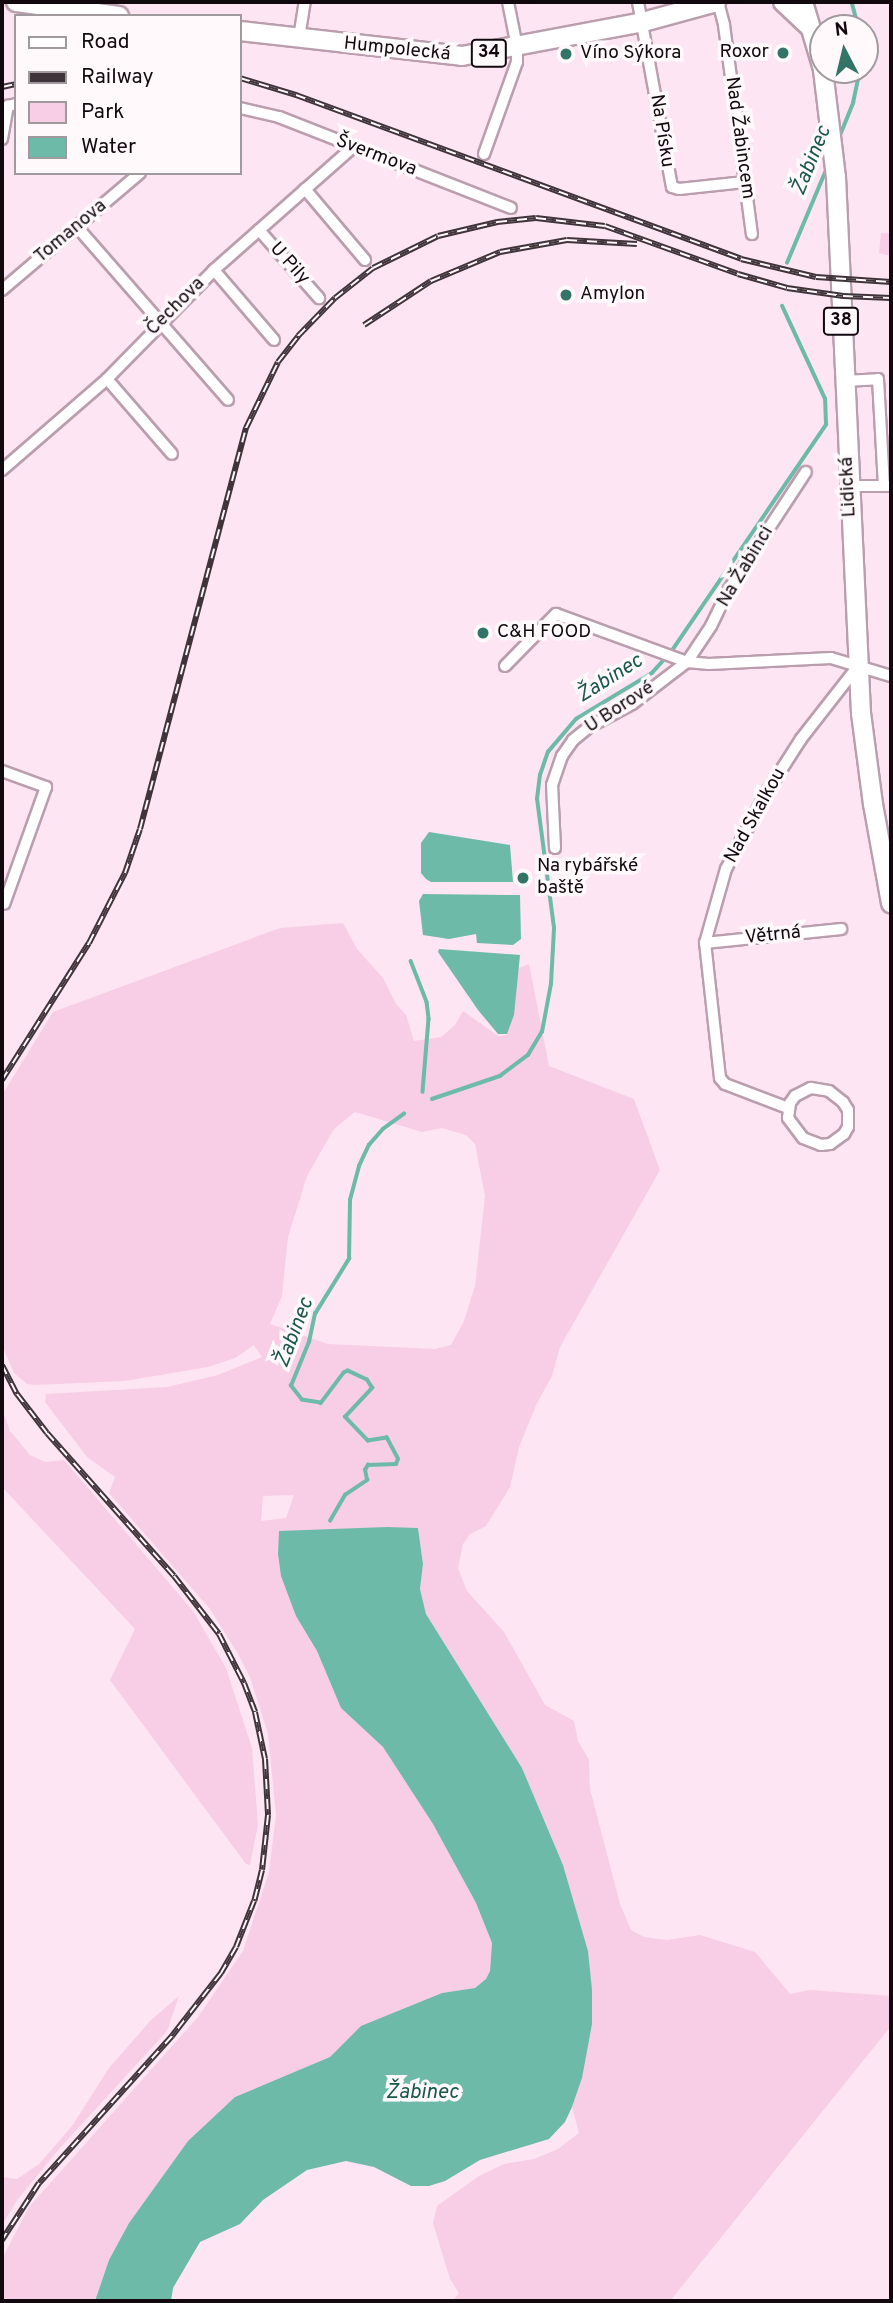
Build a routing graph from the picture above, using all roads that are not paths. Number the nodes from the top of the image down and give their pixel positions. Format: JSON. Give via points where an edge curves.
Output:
{"nodes":[{"id":1,"x":16,"y":2,"type":"edge"},
{"id":2,"x":304,"y":2,"type":"edge"},
{"id":3,"x":508,"y":2,"type":"edge"},
{"id":4,"x":638,"y":2,"type":"edge"},
{"id":5,"x":717,"y":2,"type":"edge"},
{"id":6,"x":783,"y":2,"type":"edge"},
{"id":7,"x":803,"y":2,"type":"edge"},
{"id":8,"x":104,"y":14,"type":"edge"},
{"id":9,"x":809,"y":19,"type":"edge"},
{"id":10,"x":643,"y":22,"type":"junction"},
{"id":11,"x":809,"y":27,"type":"edge"},
{"id":12,"x":242,"y":31,"type":"edge"},
{"id":13,"x":299,"y":38,"type":"junction"},
{"id":14,"x":517,"y":47,"type":"junction"},
{"id":15,"x":825,"y":84,"type":"edge"},
{"id":16,"x":12,"y":105,"type":"edge"},
{"id":17,"x":242,"y":108,"type":"edge"},
{"id":18,"x":2,"y":138,"type":"edge"},
{"id":19,"x":354,"y":147,"type":"junction"},
{"id":20,"x":484,"y":154,"type":"dead end"},
{"id":21,"x":138,"y":175,"type":"edge"},
{"id":22,"x":745,"y":182,"type":"junction"},
{"id":23,"x":305,"y":189,"type":"junction"},
{"id":24,"x":511,"y":208,"type":"dead end"},
{"id":25,"x":78,"y":228,"type":"junction"},
{"id":26,"x":259,"y":230,"type":"junction"},
{"id":27,"x":752,"y":234,"type":"dead end"},
{"id":28,"x":365,"y":260,"type":"dead end"},
{"id":29,"x":214,"y":270,"type":"junction"},
{"id":30,"x":2,"y":290,"type":"edge"},
{"id":31,"x":319,"y":298,"type":"dead end"},
{"id":32,"x":160,"y":323,"type":"junction"},
{"id":33,"x":274,"y":340,"type":"dead end"},
{"id":34,"x":107,"y":379,"type":"junction"},
{"id":35,"x":844,"y":381,"type":"junction"},
{"id":36,"x":228,"y":400,"type":"dead end"},
{"id":37,"x":172,"y":454,"type":"dead end"},
{"id":38,"x":2,"y":470,"type":"edge"},
{"id":39,"x":806,"y":472,"type":"dead end"},
{"id":40,"x":849,"y":486,"type":"junction"},
{"id":41,"x":888,"y":486,"type":"edge"},
{"id":42,"x":681,"y":660,"type":"junction"},
{"id":43,"x":505,"y":666,"type":"dead end"},
{"id":44,"x":858,"y":666,"type":"junction"},
{"id":45,"x":891,"y":676,"type":"edge"},
{"id":46,"x":2,"y":771,"type":"edge"},
{"id":47,"x":555,"y":848,"type":"dead end"},
{"id":48,"x":891,"y":903,"type":"edge"},
{"id":49,"x":4,"y":904,"type":"dead end"},
{"id":50,"x":841,"y":929,"type":"dead end"},
{"id":51,"x":705,"y":943,"type":"junction"},
{"id":52,"x":788,"y":1108,"type":"junction"}],
"edges":[{"from":1,"to":8,"type":"main road"},
{"from":2,"to":13,"type":"street"},
{"from":3,"to":14,"type":"street"},
{"from":4,"to":10,"type":"street","name":"Na Písku"},
{"from":5,"to":10,"type":"main road","name":"Humpolecká","number":"34"},
{"from":5,"to":22,"type":"street","name":"Nad Žabincem"},
{"from":6,"to":11,"type":"main road"},
{"from":7,"to":9,"type":"main road","name":"Lidická","number":"38"},
{"from":10,"to":14,"type":"main road","name":"Humpolecká","number":"34"},
{"from":10,"to":22,"type":"street","name":"Na Písku","via":[[672,187]]},
{"from":12,"to":13,"type":"main road","name":"Humpolecká","number":"34"},
{"from":13,"to":14,"type":"main road","name":"Humpolecká","number":"34","via":[[451,57]]},
{"from":14,"to":20,"type":"street","via":[[515,68]]},
{"from":15,"to":35,"type":"main road","name":"Lidická","number":"38","via":[[836,177]]},
{"from":16,"to":18,"type":"street"},
{"from":17,"to":19,"type":"street","name":"Švermova","via":[[279,117]]},
{"from":19,"to":23,"type":"street","name":"Čechova"},
{"from":19,"to":24,"type":"street","name":"Švermova"},
{"from":21,"to":25,"type":"street","name":"Tomanova"},
{"from":22,"to":27,"type":"street","name":"Nad Žabincem"},
{"from":23,"to":26,"type":"street","name":"Čechova"},
{"from":23,"to":28,"type":"street"},
{"from":25,"to":30,"type":"street","name":"Tomanova"},
{"from":25,"to":32,"type":"street"},
{"from":26,"to":29,"type":"street","name":"Čechova"},
{"from":26,"to":31,"type":"street","name":"U Pily"},
{"from":29,"to":32,"type":"street","name":"Čechova"},
{"from":29,"to":33,"type":"street"},
{"from":32,"to":34,"type":"street","name":"Čechova"},
{"from":32,"to":36,"type":"street"},
{"from":34,"to":37,"type":"street"},
{"from":34,"to":38,"type":"street","name":"Čechova"},
{"from":35,"to":40,"type":"main road","name":"Lidická","number":"38"},
{"from":35,"to":41,"type":"street","via":[[878,379]]},
{"from":39,"to":42,"type":"street","name":"Na Žabinci","via":[[729,589],[711,626]]},
{"from":40,"to":41,"type":"street"},
{"from":40,"to":44,"type":"main road","name":"Lidická","number":"38"},
{"from":42,"to":43,"type":"street","via":[[556,614]]},
{"from":42,"to":44,"type":"street","via":[[709,664],[831,658]]},
{"from":42,"to":47,"type":"street","name":"U Borové","via":[[632,704],[589,727],[562,756],[552,785]]},
{"from":44,"to":45,"type":"street"},
{"from":44,"to":48,"type":"main road","name":"Lidická","number":"38","via":[[868,770]]},
{"from":44,"to":51,"type":"street","name":"Nad Skalkou","via":[[767,792],[726,869]]},
{"from":46,"to":49,"type":"street","via":[[46,787]]},
{"from":50,"to":51,"type":"street","name":"Větrná"},
{"from":51,"to":52,"type":"street","name":"Nad Skalkou","via":[[720,1078]]},
{"from":52,"to":52,"type":"street","via":[[802,1090],[829,1091],[844,1102],[848,1127],[830,1144],[813,1143],[796,1132]]}]}
